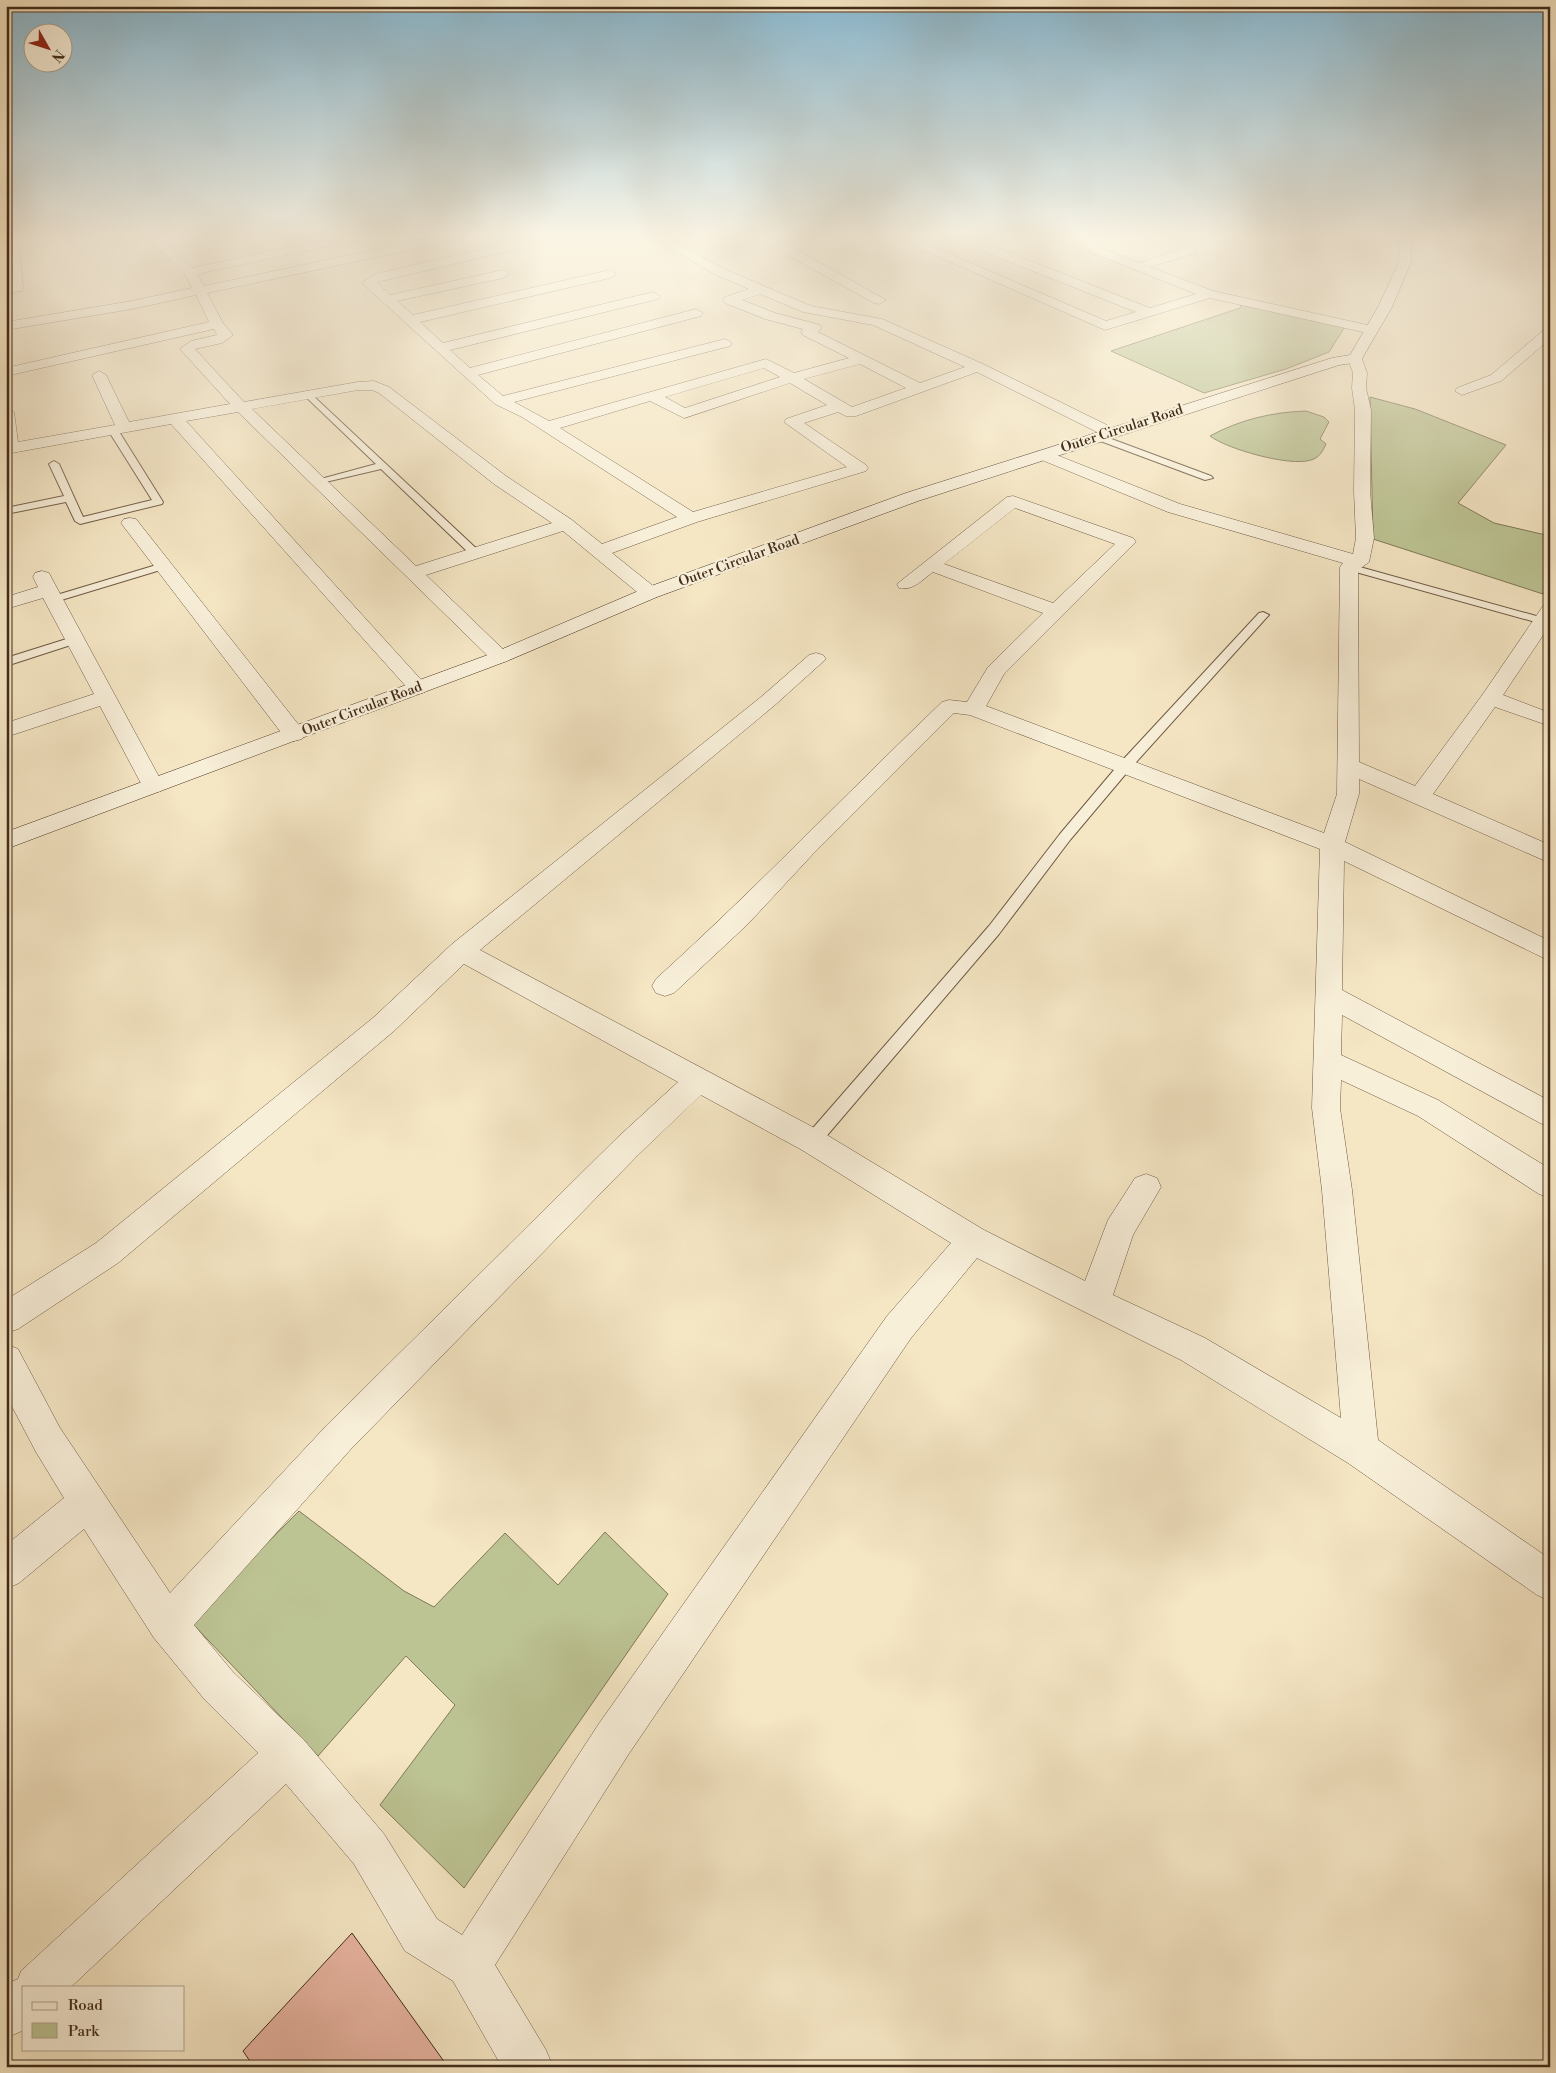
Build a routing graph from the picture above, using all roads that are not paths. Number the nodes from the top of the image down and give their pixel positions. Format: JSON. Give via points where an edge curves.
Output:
{"nodes":[{"id":1,"x":1372,"y":330,"type":"edge"},
{"id":2,"x":187,"y":331,"type":"edge"},
{"id":3,"x":221,"y":331,"type":"edge"},
{"id":4,"x":422,"y":331,"type":"edge"},
{"id":5,"x":511,"y":331,"type":"edge"},
{"id":6,"x":631,"y":331,"type":"edge"},
{"id":7,"x":810,"y":331,"type":"edge"},
{"id":8,"x":896,"y":331,"type":"edge"},
{"id":9,"x":1550,"y":332,"type":"edge"},
{"id":10,"x":725,"y":343,"type":"dead end"},
{"id":11,"x":440,"y":348,"type":"junction"},
{"id":12,"x":862,"y":359,"type":"junction"},
{"id":13,"x":1355,"y":359,"type":"junction"},
{"id":14,"x":978,"y":368,"type":"junction"},
{"id":15,"x":6,"y":372,"type":"edge"},
{"id":16,"x":468,"y":373,"type":"junction"},
{"id":17,"x":99,"y":375,"type":"dead end"},
{"id":18,"x":792,"y":378,"type":"junction"},
{"id":19,"x":920,"y":389,"type":"junction"},
{"id":20,"x":1462,"y":391,"type":"dead end"},
{"id":21,"x":309,"y":395,"type":"junction"},
{"id":22,"x":651,"y":396,"type":"junction"},
{"id":23,"x":500,"y":401,"type":"junction"},
{"id":24,"x":839,"y":406,"type":"junction"},
{"id":25,"x":241,"y":407,"type":"junction"},
{"id":26,"x":6,"y":412,"type":"edge"},
{"id":27,"x":175,"y":419,"type":"junction"},
{"id":28,"x":546,"y":427,"type":"junction"},
{"id":29,"x":119,"y":429,"type":"junction"},
{"id":30,"x":1104,"y":435,"type":"junction"},
{"id":31,"x":9,"y":448,"type":"edge"},
{"id":32,"x":1043,"y":455,"type":"junction"},
{"id":33,"x":54,"y":464,"type":"dead end"},
{"id":34,"x":383,"y":465,"type":"junction"},
{"id":35,"x":1208,"y":478,"type":"dead end"},
{"id":36,"x":320,"y":482,"type":"junction"},
{"id":37,"x":70,"y":498,"type":"junction"},
{"id":38,"x":6,"y":511,"type":"edge"},
{"id":39,"x":691,"y":518,"type":"junction"},
{"id":40,"x":130,"y":523,"type":"dead end"},
{"id":41,"x":566,"y":524,"type":"junction"},
{"id":42,"x":600,"y":551,"type":"junction"},
{"id":43,"x":475,"y":553,"type":"junction"},
{"id":44,"x":1355,"y":564,"type":"junction"},
{"id":45,"x":163,"y":566,"type":"junction"},
{"id":46,"x":930,"y":566,"type":"junction"},
{"id":47,"x":414,"y":573,"type":"junction"},
{"id":48,"x":906,"y":584,"type":"dead end"},
{"id":49,"x":48,"y":589,"type":"junction"},
{"id":50,"x":650,"y":593,"type":"junction"},
{"id":51,"x":6,"y":603,"type":"edge"},
{"id":52,"x":1056,"y":611,"type":"junction"},
{"id":53,"x":1263,"y":615,"type":"dead end"},
{"id":54,"x":1546,"y":615,"type":"edge"},
{"id":55,"x":76,"y":640,"type":"junction"},
{"id":56,"x":500,"y":657,"type":"junction"},
{"id":57,"x":816,"y":659,"type":"dead end"},
{"id":58,"x":6,"y":662,"type":"edge"},
{"id":59,"x":418,"y":688,"type":"junction"},
{"id":60,"x":106,"y":697,"type":"junction"},
{"id":61,"x":1492,"y":698,"type":"junction"},
{"id":62,"x":974,"y":709,"type":"junction"},
{"id":63,"x":1550,"y":720,"type":"edge"},
{"id":64,"x":6,"y":730,"type":"edge"},
{"id":65,"x":294,"y":734,"type":"junction"},
{"id":66,"x":1348,"y":765,"type":"junction"},
{"id":67,"x":1124,"y":767,"type":"junction"},
{"id":68,"x":153,"y":786,"type":"junction"},
{"id":69,"x":1419,"y":797,"type":"junction"},
{"id":70,"x":6,"y":841,"type":"edge"},
{"id":71,"x":1332,"y":845,"type":"junction"},
{"id":72,"x":1550,"y":855,"type":"edge"},
{"id":73,"x":461,"y":951,"type":"junction"},
{"id":74,"x":1550,"y":952,"type":"edge"},
{"id":75,"x":665,"y":986,"type":"dead end"},
{"id":76,"x":1328,"y":996,"type":"junction"},
{"id":77,"x":1327,"y":1060,"type":"junction"},
{"id":78,"x":698,"y":1080,"type":"junction"},
{"id":79,"x":1550,"y":1115,"type":"edge"},
{"id":80,"x":812,"y":1141,"type":"junction"},
{"id":81,"x":1550,"y":1184,"type":"edge"},
{"id":82,"x":1146,"y":1187,"type":"dead end"},
{"id":83,"x":973,"y":1240,"type":"junction"},
{"id":84,"x":1094,"y":1302,"type":"junction"},
{"id":85,"x":6,"y":1318,"type":"edge"},
{"id":86,"x":6,"y":1360,"type":"edge"},
{"id":87,"x":1361,"y":1450,"type":"junction"},
{"id":88,"x":89,"y":1501,"type":"junction"},
{"id":89,"x":6,"y":1570,"type":"edge"},
{"id":90,"x":1550,"y":1582,"type":"edge"},
{"id":91,"x":168,"y":1624,"type":"junction"},
{"id":92,"x":288,"y":1754,"type":"junction"},
{"id":93,"x":469,"y":1965,"type":"junction"},
{"id":94,"x":38,"y":1986,"type":"edge"},
{"id":95,"x":22,"y":2001,"type":"edge"},
{"id":96,"x":6,"y":2015,"type":"edge"},
{"id":97,"x":529,"y":2067,"type":"edge"}],
"edges":[{"from":1,"to":13,"type":"street"},
{"from":2,"to":15,"type":"street"},
{"from":3,"to":25,"type":"street","via":[[225,336],[188,349]]},
{"from":4,"to":11,"type":"street"},
{"from":5,"to":11,"type":"street"},
{"from":6,"to":16,"type":"street"},
{"from":7,"to":12,"type":"street","via":[[808,332]]},
{"from":8,"to":14,"type":"street"},
{"from":9,"to":20,"type":"street","via":[[1496,378]]},
{"from":10,"to":23,"type":"street"},
{"from":11,"to":16,"type":"street"},
{"from":12,"to":18,"type":"street"},
{"from":12,"to":19,"type":"street"},
{"from":13,"to":30,"type":"street","name":"Outer Circular Road","via":[[1337,361]]},
{"from":13,"to":44,"type":"street","via":[[1360,373],[1363,410],[1365,538]]},
{"from":14,"to":19,"type":"street"},
{"from":14,"to":30,"type":"street"},
{"from":16,"to":23,"type":"street"},
{"from":17,"to":29,"type":"street"},
{"from":18,"to":22,"type":"street","via":[[766,363]]},
{"from":18,"to":22,"type":"street","via":[[684,413]]},
{"from":18,"to":24,"type":"street"},
{"from":19,"to":24,"type":"street","via":[[851,414]]},
{"from":21,"to":25,"type":"street"},
{"from":21,"to":34,"type":"lane"},
{"from":21,"to":41,"type":"street","via":[[358,386],[374,385],[384,390],[500,480]]},
{"from":22,"to":28,"type":"street"},
{"from":23,"to":28,"type":"street"},
{"from":24,"to":39,"type":"street","via":[[792,422],[860,468]]},
{"from":25,"to":27,"type":"street"},
{"from":25,"to":36,"type":"street"},
{"from":26,"to":31,"type":"street"},
{"from":27,"to":29,"type":"street"},
{"from":27,"to":59,"type":"street"},
{"from":28,"to":39,"type":"street"},
{"from":29,"to":31,"type":"street"},
{"from":29,"to":37,"type":"lane","via":[[158,502],[80,521]]},
{"from":30,"to":32,"type":"street","name":"Outer Circular Road"},
{"from":30,"to":35,"type":"lane","via":[[1145,456]]},
{"from":32,"to":44,"type":"street","via":[[1174,508]]},
{"from":32,"to":50,"type":"street","name":"Outer Circular Road","via":[[912,498]]},
{"from":33,"to":37,"type":"lane"},
{"from":34,"to":36,"type":"lane"},
{"from":34,"to":43,"type":"lane"},
{"from":36,"to":47,"type":"street"},
{"from":37,"to":38,"type":"lane"},
{"from":39,"to":42,"type":"street"},
{"from":40,"to":45,"type":"street"},
{"from":41,"to":42,"type":"street"},
{"from":41,"to":43,"type":"street"},
{"from":42,"to":50,"type":"street"},
{"from":43,"to":47,"type":"street"},
{"from":44,"to":54,"type":"lane"},
{"from":44,"to":66,"type":"street"},
{"from":45,"to":49,"type":"lane"},
{"from":45,"to":65,"type":"street"},
{"from":46,"to":48,"type":"street"},
{"from":46,"to":52,"type":"street"},
{"from":46,"to":52,"type":"street","via":[[1013,501],[1127,542]]},
{"from":47,"to":56,"type":"street"},
{"from":49,"to":51,"type":"street"},
{"from":49,"to":55,"type":"street"},
{"from":50,"to":56,"type":"street","name":"Outer Circular Road"},
{"from":52,"to":62,"type":"street","via":[[995,671]]},
{"from":53,"to":67,"type":"lane"},
{"from":54,"to":61,"type":"street"},
{"from":55,"to":58,"type":"lane"},
{"from":55,"to":60,"type":"street"},
{"from":56,"to":59,"type":"street","name":"Outer Circular Road"},
{"from":57,"to":73,"type":"street"},
{"from":59,"to":65,"type":"street","name":"Outer Circular Road"},
{"from":60,"to":64,"type":"street"},
{"from":60,"to":68,"type":"street"},
{"from":61,"to":63,"type":"street"},
{"from":61,"to":69,"type":"street"},
{"from":62,"to":67,"type":"street"},
{"from":62,"to":75,"type":"street","via":[[949,706],[739,918]]},
{"from":65,"to":68,"type":"street","name":"Outer Circular Road"},
{"from":66,"to":69,"type":"street"},
{"from":66,"to":71,"type":"street","via":[[1348,794]]},
{"from":67,"to":71,"type":"street"},
{"from":67,"to":80,"type":"lane","via":[[994,930]]},
{"from":68,"to":70,"type":"street","name":"Outer Circular Road"},
{"from":69,"to":72,"type":"street"},
{"from":71,"to":74,"type":"street"},
{"from":71,"to":76,"type":"street"},
{"from":73,"to":78,"type":"street"},
{"from":73,"to":85,"type":"street","via":[[384,1024],[107,1253]]},
{"from":76,"to":77,"type":"street"},
{"from":76,"to":79,"type":"street"},
{"from":77,"to":81,"type":"street","via":[[1428,1108]]},
{"from":77,"to":87,"type":"street","via":[[1326,1108],[1338,1199]]},
{"from":78,"to":80,"type":"street"},
{"from":78,"to":91,"type":"street","via":[[339,1436]]},
{"from":80,"to":83,"type":"street"},
{"from":82,"to":84,"type":"street","via":[[1118,1230]]},
{"from":83,"to":84,"type":"street"},
{"from":83,"to":93,"type":"street","via":[[899,1327],[613,1740]]},
{"from":84,"to":87,"type":"street","via":[[1193,1349]]},
{"from":86,"to":88,"type":"street","via":[[48,1440]]},
{"from":87,"to":90,"type":"street"},
{"from":88,"to":89,"type":"street"},
{"from":88,"to":91,"type":"street"},
{"from":91,"to":92,"type":"street","via":[[219,1686]]},
{"from":92,"to":93,"type":"street","via":[[369,1849],[421,1935]]},
{"from":92,"to":94,"type":"street"},
{"from":93,"to":97,"type":"street"},
{"from":95,"to":96,"type":"street"}]}
